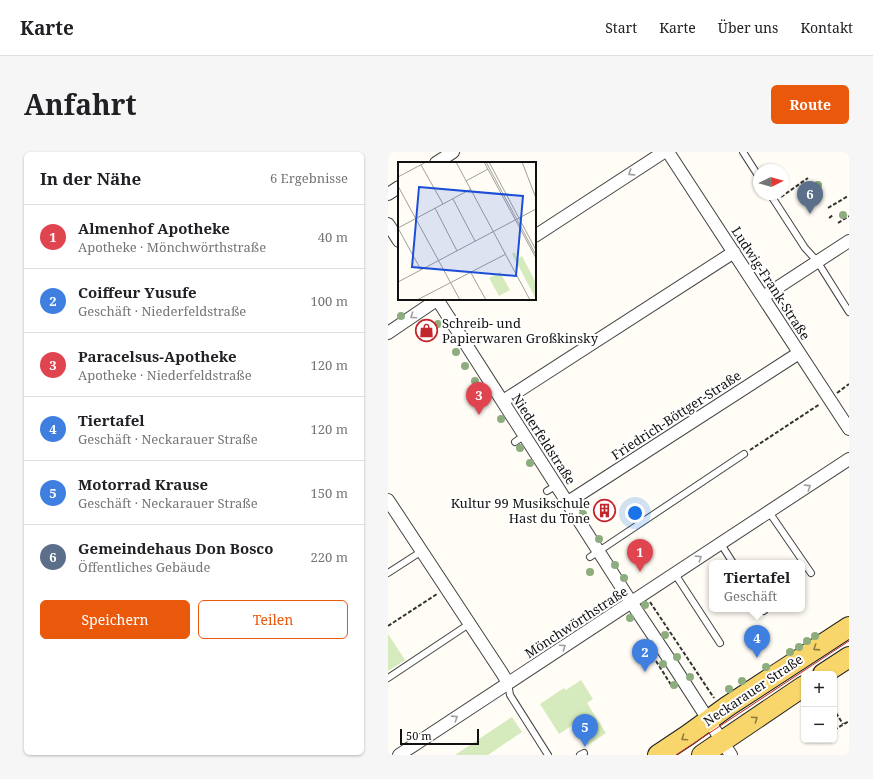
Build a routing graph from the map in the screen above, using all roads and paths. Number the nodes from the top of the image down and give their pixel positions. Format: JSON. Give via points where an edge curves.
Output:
{"nodes":[{"id":1,"x":453,"y":152,"type":"edge"},
{"id":2,"x":664,"y":152,"type":"edge"},
{"id":3,"x":668,"y":152,"type":"edge"},
{"id":4,"x":742,"y":152,"type":"edge"},
{"id":5,"x":438,"y":162,"type":"edge"},
{"id":6,"x":753,"y":168,"type":"edge"},
{"id":7,"x":808,"y":178,"type":"dead end"},
{"id":8,"x":398,"y":188,"type":"edge"},
{"id":9,"x":789,"y":191,"type":"edge"},
{"id":10,"x":388,"y":194,"type":"edge"},
{"id":11,"x":848,"y":196,"type":"dead end"},
{"id":12,"x":774,"y":200,"type":"edge"},
{"id":13,"x":828,"y":208,"type":"dead end"},
{"id":14,"x":833,"y":215,"type":"dead end"},
{"id":15,"x":849,"y":216,"type":"edge"},
{"id":16,"x":829,"y":218,"type":"dead end"},
{"id":17,"x":838,"y":223,"type":"dead end"},
{"id":18,"x":388,"y":224,"type":"edge"},
{"id":19,"x":536,"y":235,"type":"edge"},
{"id":20,"x":398,"y":239,"type":"edge"},
{"id":21,"x":849,"y":240,"type":"edge"},
{"id":22,"x":734,"y":252,"type":"junction"},
{"id":23,"x":817,"y":262,"type":"junction"},
{"id":24,"x":763,"y":297,"type":"junction"},
{"id":25,"x":436,"y":300,"type":"edge"},
{"id":26,"x":438,"y":300,"type":"edge"},
{"id":27,"x":849,"y":312,"type":"edge"},
{"id":28,"x":388,"y":333,"type":"edge"},
{"id":29,"x":799,"y":353,"type":"junction"},
{"id":30,"x":493,"y":385,"type":"junction"},
{"id":31,"x":482,"y":393,"type":"dead end"},
{"id":32,"x":829,"y":398,"type":"junction"},
{"id":33,"x":503,"y":401,"type":"junction"},
{"id":34,"x":849,"y":429,"type":"edge"},
{"id":35,"x":525,"y":435,"type":"junction"},
{"id":36,"x":515,"y":442,"type":"dead end"},
{"id":37,"x":744,"y":454,"type":"joint"},
{"id":38,"x":849,"y":459,"type":"edge"},
{"id":39,"x":388,"y":500,"type":"edge"},
{"id":40,"x":568,"y":502,"type":"junction"},
{"id":41,"x":769,"y":512,"type":"junction"},
{"id":42,"x":721,"y":544,"type":"junction"},
{"id":43,"x":422,"y":551,"type":"junction"},
{"id":44,"x":594,"y":554,"type":"junction"},
{"id":45,"x":731,"y":560,"type":"edge"},
{"id":46,"x":802,"y":560,"type":"edge"},
{"id":47,"x":805,"y":564,"type":"edge"},
{"id":48,"x":388,"y":573,"type":"edge"},
{"id":49,"x":811,"y":573,"type":"dead end"},
{"id":50,"x":675,"y":574,"type":"junction"},
{"id":51,"x":446,"y":588,"type":"junction"},
{"id":52,"x":645,"y":594,"type":"junction"},
{"id":53,"x":631,"y":602,"type":"junction"},
{"id":54,"x":470,"y":624,"type":"junction"},
{"id":55,"x":388,"y":626,"type":"edge"},
{"id":56,"x":849,"y":627,"type":"edge"},
{"id":57,"x":720,"y":643,"type":"dead end"},
{"id":58,"x":849,"y":657,"type":"edge"},
{"id":59,"x":654,"y":659,"type":"dead end"},
{"id":60,"x":828,"y":671,"type":"edge"},
{"id":61,"x":388,"y":678,"type":"edge"},
{"id":62,"x":508,"y":683,"type":"junction"},
{"id":63,"x":674,"y":689,"type":"dead end"},
{"id":64,"x":801,"y":691,"type":"edge"},
{"id":65,"x":713,"y":711,"type":"junction"},
{"id":66,"x":837,"y":714,"type":"edge"},
{"id":67,"x":849,"y":721,"type":"edge"},
{"id":68,"x":844,"y":724,"type":"junction"},
{"id":69,"x":837,"y":728,"type":"edge"},
{"id":70,"x":727,"y":748,"type":"edge"},
{"id":71,"x":399,"y":755,"type":"edge"},
{"id":72,"x":548,"y":755,"type":"edge"},
{"id":73,"x":658,"y":755,"type":"edge"},
{"id":74,"x":702,"y":755,"type":"edge"}],
"edges":[{"from":1,"to":5,"type":"street"},
{"from":2,"to":19,"type":"street","one_way":true},
{"from":3,"to":22,"type":"street","name":"Ludwig-Frank-Straße"},
{"from":4,"to":6,"type":"lane"},
{"from":7,"to":9,"type":"path"},
{"from":8,"to":10,"type":"street"},
{"from":11,"to":13,"type":"path"},
{"from":12,"to":23,"type":"lane"},
{"from":14,"to":16,"type":"path"},
{"from":15,"to":17,"type":"path"},
{"from":18,"to":20,"type":"street"},
{"from":21,"to":23,"type":"street"},
{"from":22,"to":24,"type":"street","name":"Ludwig-Frank-Straße"},
{"from":22,"to":33,"type":"street"},
{"from":23,"to":24,"type":"street"},
{"from":23,"to":27,"type":"lane"},
{"from":24,"to":29,"type":"street","name":"Ludwig-Frank-Straße"},
{"from":25,"to":28,"type":"street","one_way":true},
{"from":26,"to":30,"type":"street","name":"Niederfeldstraße"},
{"from":29,"to":32,"type":"street","name":"Ludwig-Frank-Straße"},
{"from":29,"to":40,"type":"street","name":"Friedrich-Böttger-Straße"},
{"from":30,"to":31,"type":"lane"},
{"from":30,"to":33,"type":"street","name":"Niederfeldstraße"},
{"from":32,"to":34,"type":"street","name":"Ludwig-Frank-Straße"},
{"from":32,"to":37,"type":"path"},
{"from":33,"to":35,"type":"street","name":"Niederfeldstraße"},
{"from":35,"to":36,"type":"lane"},
{"from":35,"to":40,"type":"street","name":"Niederfeldstraße","via":[[552,488]]},
{"from":37,"to":44,"type":"lane"},
{"from":41,"to":38,"type":"street","name":"Mönchwörthstraße","one_way":true},
{"from":39,"to":43,"type":"street"},
{"from":40,"to":44,"type":"street","name":"Niederfeldstraße"},
{"from":41,"to":42,"type":"street","name":"Mönchwörthstraße"},
{"from":41,"to":46,"type":"lane"},
{"from":42,"to":45,"type":"lane"},
{"from":50,"to":42,"type":"street","name":"Mönchwörthstraße","one_way":true},
{"from":43,"to":48,"type":"lane"},
{"from":43,"to":51,"type":"street"},
{"from":44,"to":53,"type":"street","name":"Niederfeldstraße"},
{"from":47,"to":49,"type":"lane"},
{"from":50,"to":52,"type":"street","name":"Mönchwörthstraße"},
{"from":50,"to":57,"type":"lane"},
{"from":51,"to":54,"type":"street"},
{"from":51,"to":55,"type":"path"},
{"from":52,"to":53,"type":"street","name":"Mönchwörthstraße"},
{"from":52,"to":65,"type":"path"},
{"from":62,"to":53,"type":"street","name":"Mönchwörthstraße","one_way":true},
{"from":53,"to":65,"type":"street","name":"Niederfeldstraße"},
{"from":54,"to":61,"type":"lane"},
{"from":54,"to":62,"type":"street"},
{"from":56,"to":65,"type":"main road","name":"Neckarauer Straße","one_way":true,"via":[[728,706]]},
{"from":58,"to":60,"type":"main road"},
{"from":59,"to":63,"type":"path"},
{"from":71,"to":62,"type":"street","name":"Mönchwörthstraße","one_way":true},
{"from":62,"to":72,"type":"lane","via":[[510,695]]},
{"from":70,"to":64,"type":"main road","name":"Neckarauer Straße","one_way":true},
{"from":65,"to":70,"type":"street","name":"Niederfeldstraße"},
{"from":65,"to":73,"type":"main road","name":"Neckarauer Straße","one_way":true},
{"from":66,"to":68,"type":"path"},
{"from":67,"to":68,"type":"path"},
{"from":68,"to":69,"type":"path"},
{"from":70,"to":74,"type":"main road","name":"Neckarauer Straße"}]}
